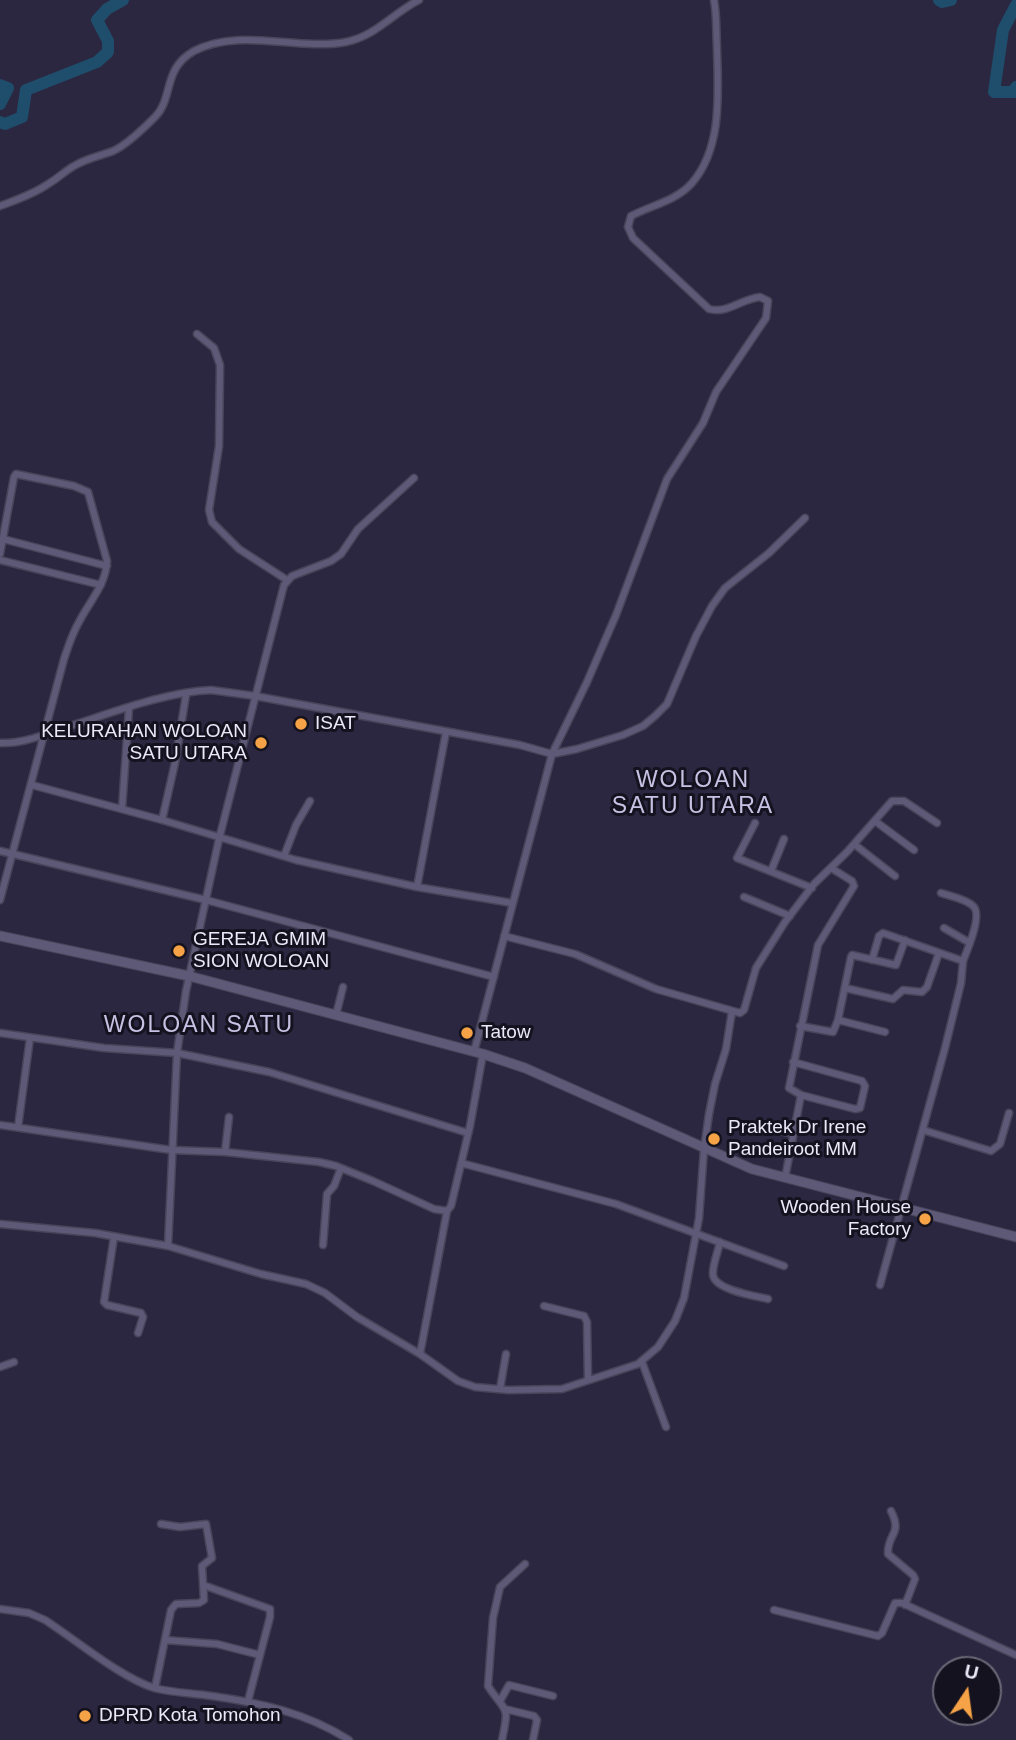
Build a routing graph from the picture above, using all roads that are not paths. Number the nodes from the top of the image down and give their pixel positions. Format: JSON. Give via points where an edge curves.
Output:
{"nodes":[{"id":1,"x":419,"y":0,"type":"edge"},
{"id":2,"x":714,"y":0,"type":"edge"},
{"id":3,"x":0,"y":206,"type":"edge"},
{"id":4,"x":197,"y":334,"type":"dead end"},
{"id":5,"x":414,"y":478,"type":"dead end"},
{"id":6,"x":806,"y":518,"type":"dead end"},
{"id":7,"x":3,"y":540,"type":"junction"},
{"id":8,"x":0,"y":554,"type":"edge"},
{"id":9,"x":0,"y":560,"type":"edge"},
{"id":10,"x":107,"y":566,"type":"junction"},
{"id":11,"x":288,"y":580,"type":"junction"},
{"id":12,"x":101,"y":585,"type":"junction"},
{"id":13,"x":186,"y":695,"type":"junction"},
{"id":14,"x":256,"y":696,"type":"junction"},
{"id":15,"x":130,"y":708,"type":"junction"},
{"id":16,"x":446,"y":733,"type":"junction"},
{"id":17,"x":42,"y":735,"type":"junction"},
{"id":18,"x":0,"y":743,"type":"edge"},
{"id":19,"x":552,"y":754,"type":"junction"},
{"id":20,"x":32,"y":785,"type":"junction"},
{"id":21,"x":310,"y":801,"type":"dead end"},
{"id":22,"x":122,"y":809,"type":"junction"},
{"id":23,"x":162,"y":820,"type":"junction"},
{"id":24,"x":875,"y":821,"type":"junction"},
{"id":25,"x":937,"y":823,"type":"dead end"},
{"id":26,"x":755,"y":824,"type":"dead end"},
{"id":27,"x":219,"y":839,"type":"junction"},
{"id":28,"x":784,"y":839,"type":"dead end"},
{"id":29,"x":854,"y":844,"type":"junction"},
{"id":30,"x":914,"y":850,"type":"dead end"},
{"id":31,"x":0,"y":851,"type":"edge"},
{"id":32,"x":12,"y":853,"type":"junction"},
{"id":33,"x":284,"y":856,"type":"junction"},
{"id":34,"x":831,"y":868,"type":"junction"},
{"id":35,"x":771,"y":872,"type":"junction"},
{"id":36,"x":895,"y":876,"type":"dead end"},
{"id":37,"x":417,"y":887,"type":"junction"},
{"id":38,"x":812,"y":888,"type":"junction"},
{"id":39,"x":941,"y":892,"type":"dead end"},
{"id":40,"x":744,"y":897,"type":"dead end"},
{"id":41,"x":0,"y":900,"type":"edge"},
{"id":42,"x":206,"y":900,"type":"junction"},
{"id":43,"x":512,"y":903,"type":"junction"},
{"id":44,"x":790,"y":916,"type":"junction"},
{"id":45,"x":944,"y":928,"type":"dead end"},
{"id":46,"x":0,"y":936,"type":"edge"},
{"id":47,"x":504,"y":936,"type":"junction"},
{"id":48,"x":905,"y":940,"type":"junction"},
{"id":49,"x":970,"y":943,"type":"junction"},
{"id":50,"x":939,"y":953,"type":"junction"},
{"id":51,"x":872,"y":960,"type":"junction"},
{"id":52,"x":963,"y":961,"type":"junction"},
{"id":53,"x":189,"y":976,"type":"junction"},
{"id":54,"x":494,"y":977,"type":"junction"},
{"id":55,"x":343,"y":987,"type":"dead end"},
{"id":56,"x":845,"y":988,"type":"junction"},
{"id":57,"x":732,"y":1011,"type":"junction"},
{"id":58,"x":336,"y":1015,"type":"junction"},
{"id":59,"x":838,"y":1020,"type":"junction"},
{"id":60,"x":800,"y":1026,"type":"junction"},
{"id":61,"x":885,"y":1032,"type":"dead end"},
{"id":62,"x":0,"y":1033,"type":"edge"},
{"id":63,"x":30,"y":1038,"type":"junction"},
{"id":64,"x":177,"y":1053,"type":"junction"},
{"id":65,"x":479,"y":1053,"type":"junction"},
{"id":66,"x":793,"y":1062,"type":"junction"},
{"id":67,"x":801,"y":1096,"type":"junction"},
{"id":68,"x":1009,"y":1113,"type":"dead end"},
{"id":69,"x":229,"y":1117,"type":"dead end"},
{"id":70,"x":0,"y":1125,"type":"edge"},
{"id":71,"x":18,"y":1127,"type":"junction"},
{"id":72,"x":764,"y":1127,"type":"dead end"},
{"id":73,"x":923,"y":1130,"type":"junction"},
{"id":74,"x":468,"y":1133,"type":"junction"},
{"id":75,"x":793,"y":1134,"type":"junction"},
{"id":76,"x":704,"y":1149,"type":"junction"},
{"id":77,"x":171,"y":1150,"type":"junction"},
{"id":78,"x":225,"y":1152,"type":"junction"},
{"id":79,"x":461,"y":1163,"type":"junction"},
{"id":80,"x":341,"y":1168,"type":"junction"},
{"id":81,"x":785,"y":1178,"type":"junction"},
{"id":82,"x":902,"y":1206,"type":"junction"},
{"id":83,"x":447,"y":1211,"type":"junction"},
{"id":84,"x":0,"y":1224,"type":"edge"},
{"id":85,"x":696,"y":1233,"type":"junction"},
{"id":86,"x":114,"y":1237,"type":"junction"},
{"id":87,"x":1016,"y":1237,"type":"edge"},
{"id":88,"x":720,"y":1242,"type":"junction"},
{"id":89,"x":323,"y":1245,"type":"dead end"},
{"id":90,"x":167,"y":1246,"type":"junction"},
{"id":91,"x":784,"y":1266,"type":"dead end"},
{"id":92,"x":880,"y":1285,"type":"dead end"},
{"id":93,"x":768,"y":1299,"type":"dead end"},
{"id":94,"x":544,"y":1306,"type":"dead end"},
{"id":95,"x":138,"y":1333,"type":"dead end"},
{"id":96,"x":420,"y":1354,"type":"junction"},
{"id":97,"x":506,"y":1354,"type":"dead end"},
{"id":98,"x":14,"y":1362,"type":"dead end"},
{"id":99,"x":642,"y":1362,"type":"junction"},
{"id":100,"x":0,"y":1367,"type":"edge"},
{"id":101,"x":588,"y":1380,"type":"junction"},
{"id":102,"x":500,"y":1389,"type":"junction"},
{"id":103,"x":666,"y":1427,"type":"dead end"},
{"id":104,"x":891,"y":1511,"type":"dead end"},
{"id":105,"x":161,"y":1524,"type":"dead end"},
{"id":106,"x":525,"y":1564,"type":"dead end"},
{"id":107,"x":203,"y":1584,"type":"junction"},
{"id":108,"x":905,"y":1605,"type":"junction"},
{"id":109,"x":0,"y":1609,"type":"edge"},
{"id":110,"x":774,"y":1610,"type":"dead end"},
{"id":111,"x":165,"y":1640,"type":"junction"},
{"id":112,"x":260,"y":1655,"type":"junction"},
{"id":113,"x":1016,"y":1655,"type":"edge"},
{"id":114,"x":155,"y":1688,"type":"junction"},
{"id":115,"x":553,"y":1696,"type":"dead end"},
{"id":116,"x":500,"y":1700,"type":"junction"},
{"id":117,"x":248,"y":1701,"type":"junction"},
{"id":118,"x":505,"y":1709,"type":"junction"},
{"id":119,"x":349,"y":1740,"type":"edge"},
{"id":120,"x":502,"y":1740,"type":"edge"},
{"id":121,"x":533,"y":1740,"type":"edge"}],
"edges":[{"from":1,"to":3,"type":"street","via":[[368,35],[344,42],[240,40],[206,45],[181,61],[159,113],[126,142]]},
{"from":2,"to":19,"type":"street","via":[[717,113],[706,162],[691,184],[664,203],[631,216],[628,227],[633,238],[709,309],[725,310],[760,297],[768,301],[769,310],[667,479],[611,626]]},
{"from":4,"to":11,"type":"street","via":[[214,348],[220,365],[218,458],[209,510],[212,522],[239,549]]},
{"from":5,"to":11,"type":"street","via":[[358,529],[341,554]]},
{"from":6,"to":19,"type":"street","via":[[726,588],[712,606],[667,704],[655,716],[623,735]]},
{"from":7,"to":8,"type":"street"},
{"from":7,"to":10,"type":"street"},
{"from":7,"to":10,"type":"street","via":[[16,474],[74,486],[88,492]]},
{"from":9,"to":12,"type":"street"},
{"from":10,"to":12,"type":"street"},
{"from":11,"to":14,"type":"street"},
{"from":12,"to":17,"type":"street","via":[[71,639]]},
{"from":13,"to":14,"type":"street","via":[[211,690]]},
{"from":13,"to":15,"type":"street"},
{"from":13,"to":23,"type":"street"},
{"from":14,"to":16,"type":"street"},
{"from":14,"to":27,"type":"street"},
{"from":15,"to":17,"type":"street"},
{"from":15,"to":22,"type":"street"},
{"from":16,"to":19,"type":"street"},
{"from":16,"to":37,"type":"street"},
{"from":17,"to":18,"type":"street"},
{"from":17,"to":20,"type":"street"},
{"from":19,"to":43,"type":"street"},
{"from":20,"to":22,"type":"street"},
{"from":20,"to":32,"type":"street"},
{"from":21,"to":33,"type":"street"},
{"from":22,"to":23,"type":"street"},
{"from":23,"to":27,"type":"street"},
{"from":24,"to":25,"type":"street","via":[[897,800]]},
{"from":24,"to":29,"type":"street"},
{"from":24,"to":30,"type":"street"},
{"from":26,"to":35,"type":"street","via":[[737,858]]},
{"from":27,"to":33,"type":"street"},
{"from":27,"to":42,"type":"street"},
{"from":28,"to":35,"type":"street"},
{"from":29,"to":34,"type":"street"},
{"from":29,"to":36,"type":"street"},
{"from":31,"to":32,"type":"street"},
{"from":32,"to":41,"type":"street"},
{"from":32,"to":42,"type":"street"},
{"from":33,"to":37,"type":"street"},
{"from":34,"to":38,"type":"street"},
{"from":34,"to":60,"type":"street","via":[[854,886],[822,935]]},
{"from":35,"to":38,"type":"street"},
{"from":37,"to":43,"type":"street"},
{"from":38,"to":44,"type":"street"},
{"from":39,"to":49,"type":"street","via":[[975,908]]},
{"from":40,"to":44,"type":"street"},
{"from":42,"to":53,"type":"street"},
{"from":42,"to":54,"type":"street"},
{"from":43,"to":47,"type":"street"},
{"from":44,"to":57,"type":"street","via":[[756,968],[744,1010]]},
{"from":45,"to":49,"type":"street"},
{"from":46,"to":53,"type":"main road"},
{"from":47,"to":54,"type":"street"},
{"from":47,"to":57,"type":"street","via":[[575,954],[656,989]]},
{"from":48,"to":50,"type":"street"},
{"from":48,"to":51,"type":"street","via":[[897,964]]},
{"from":48,"to":51,"type":"street","via":[[881,933]]},
{"from":49,"to":52,"type":"street"},
{"from":50,"to":52,"type":"street"},
{"from":50,"to":56,"type":"street","via":[[922,992],[903,990],[892,999]]},
{"from":51,"to":56,"type":"street","via":[[852,955]]},
{"from":52,"to":73,"type":"street"},
{"from":53,"to":58,"type":"main road"},
{"from":53,"to":64,"type":"street"},
{"from":54,"to":65,"type":"street"},
{"from":55,"to":58,"type":"street"},
{"from":56,"to":59,"type":"street"},
{"from":57,"to":76,"type":"street"},
{"from":58,"to":65,"type":"main road"},
{"from":59,"to":60,"type":"street","via":[[832,1033]]},
{"from":59,"to":61,"type":"street"},
{"from":60,"to":66,"type":"street"},
{"from":62,"to":63,"type":"street"},
{"from":63,"to":64,"type":"street"},
{"from":63,"to":71,"type":"street"},
{"from":64,"to":74,"type":"street","via":[[269,1072]]},
{"from":64,"to":77,"type":"street"},
{"from":65,"to":74,"type":"street"},
{"from":65,"to":76,"type":"main road","via":[[547,1077]]},
{"from":66,"to":67,"type":"street","via":[[789,1088]]},
{"from":66,"to":67,"type":"street","via":[[865,1084],[858,1109]]},
{"from":67,"to":75,"type":"street"},
{"from":68,"to":73,"type":"street","via":[[1000,1144],[990,1151]]},
{"from":69,"to":78,"type":"street"},
{"from":70,"to":71,"type":"street"},
{"from":71,"to":77,"type":"street"},
{"from":72,"to":75,"type":"street"},
{"from":73,"to":82,"type":"street"},
{"from":74,"to":79,"type":"street"},
{"from":75,"to":81,"type":"street"},
{"from":76,"to":81,"type":"main road"},
{"from":76,"to":85,"type":"street"},
{"from":77,"to":78,"type":"street"},
{"from":77,"to":90,"type":"street"},
{"from":78,"to":80,"type":"street"},
{"from":79,"to":83,"type":"street"},
{"from":79,"to":85,"type":"street","via":[[615,1204]]},
{"from":80,"to":83,"type":"street"},
{"from":80,"to":89,"type":"street","via":[[327,1194]]},
{"from":81,"to":82,"type":"main road"},
{"from":82,"to":87,"type":"main road"},
{"from":82,"to":92,"type":"street"},
{"from":83,"to":96,"type":"street"},
{"from":84,"to":86,"type":"street"},
{"from":85,"to":88,"type":"street"},
{"from":85,"to":99,"type":"street","via":[[680,1309],[658,1347]]},
{"from":86,"to":90,"type":"street"},
{"from":86,"to":95,"type":"street","via":[[104,1302],[141,1313]]},
{"from":88,"to":91,"type":"street"},
{"from":88,"to":93,"type":"street","via":[[713,1275],[717,1283]]},
{"from":90,"to":96,"type":"street","via":[[315,1287]]},
{"from":94,"to":101,"type":"street","via":[[584,1316]]},
{"from":96,"to":102,"type":"street","via":[[458,1381]]},
{"from":97,"to":102,"type":"street"},
{"from":98,"to":100,"type":"street"},
{"from":99,"to":101,"type":"street"},
{"from":99,"to":103,"type":"street"},
{"from":101,"to":102,"type":"street","via":[[554,1390]]},
{"from":104,"to":108,"type":"street","via":[[897,1528],[888,1554],[915,1579]]},
{"from":105,"to":107,"type":"street","via":[[208,1526],[212,1558],[202,1566]]},
{"from":106,"to":116,"type":"street","via":[[500,1587],[493,1618],[488,1686]]},
{"from":107,"to":111,"type":"street","via":[[202,1602],[173,1606]]},
{"from":107,"to":112,"type":"street","via":[[270,1609]]},
{"from":108,"to":110,"type":"street","via":[[895,1603],[878,1636]]},
{"from":108,"to":113,"type":"street"},
{"from":109,"to":114,"type":"street","via":[[45,1620],[127,1675]]},
{"from":111,"to":112,"type":"street","via":[[217,1644]]},
{"from":111,"to":114,"type":"street"},
{"from":112,"to":117,"type":"street"},
{"from":114,"to":117,"type":"street"},
{"from":115,"to":116,"type":"street","via":[[511,1685]]},
{"from":116,"to":118,"type":"street"},
{"from":117,"to":119,"type":"street","via":[[312,1719]]},
{"from":118,"to":120,"type":"street"},
{"from":118,"to":121,"type":"street","via":[[534,1716]]}]}
